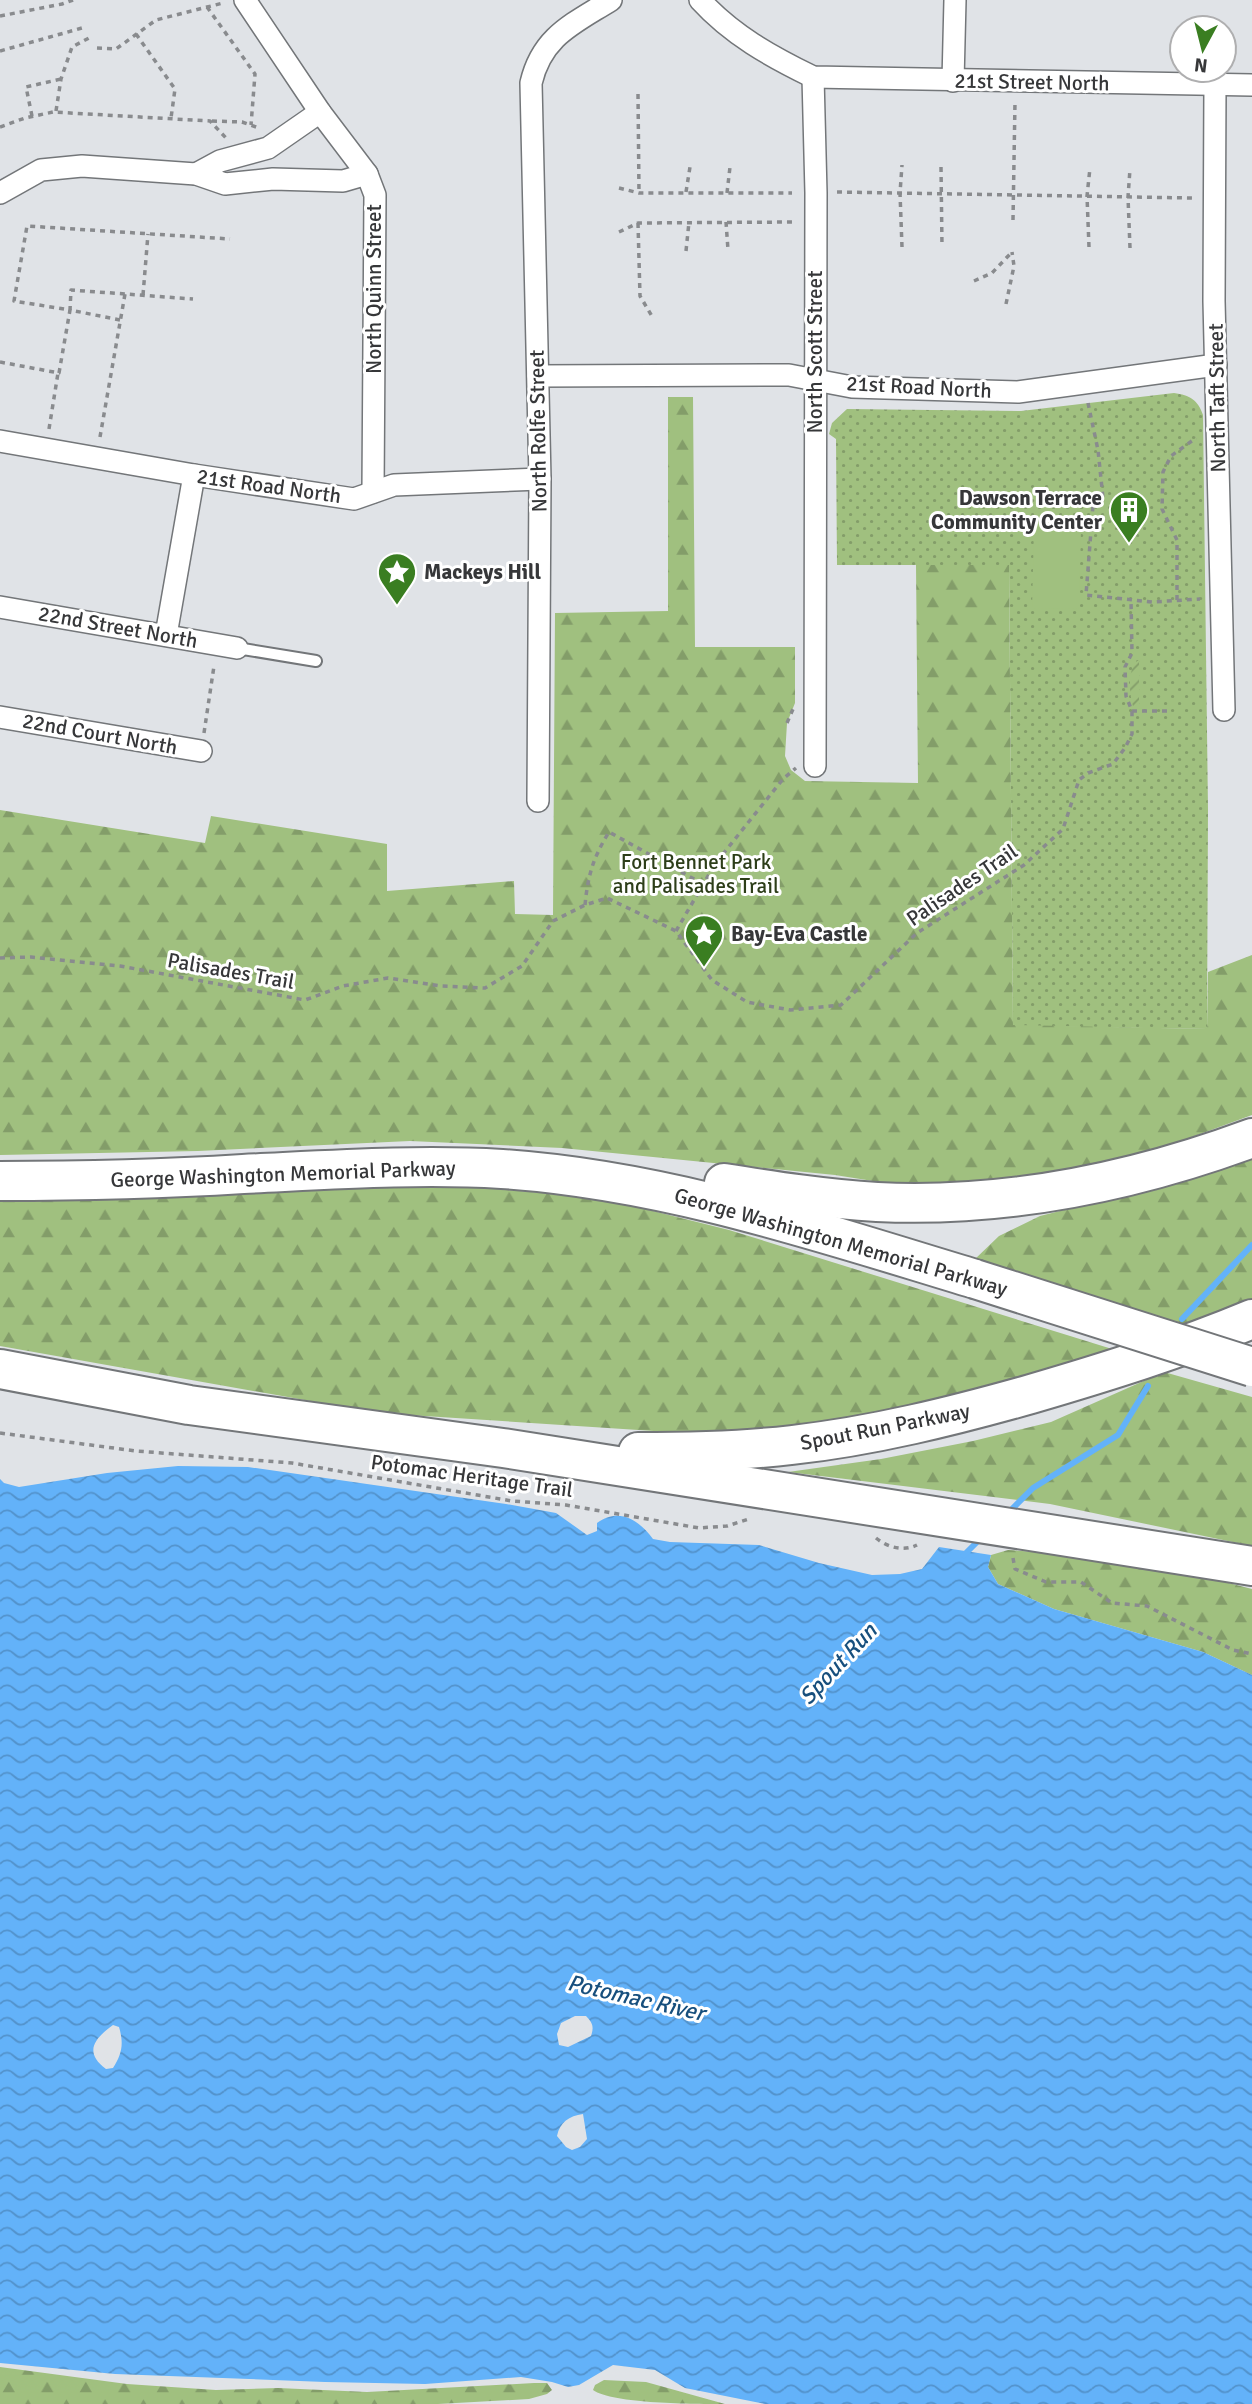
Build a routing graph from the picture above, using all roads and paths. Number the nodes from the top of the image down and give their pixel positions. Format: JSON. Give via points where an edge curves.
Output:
{"nodes":[{"id":1,"x":73,"y":0,"type":"edge"},
{"id":2,"x":245,"y":0,"type":"edge"},
{"id":3,"x":611,"y":0,"type":"edge"},
{"id":4,"x":700,"y":0,"type":"edge"},
{"id":5,"x":954,"y":0,"type":"edge"},
{"id":6,"x":223,"y":3,"type":"dead end"},
{"id":7,"x":207,"y":7,"type":"junction"},
{"id":8,"x":0,"y":16,"type":"edge"},
{"id":9,"x":231,"y":27,"type":"dead end"},
{"id":10,"x":82,"y":28,"type":"dead end"},
{"id":11,"x":225,"y":31,"type":"junction"},
{"id":12,"x":136,"y":33,"type":"junction"},
{"id":13,"x":89,"y":38,"type":"dead end"},
{"id":14,"x":97,"y":48,"type":"dead end"},
{"id":15,"x":0,"y":51,"type":"edge"},
{"id":16,"x":813,"y":77,"type":"junction"},
{"id":17,"x":61,"y":79,"type":"junction"},
{"id":18,"x":953,"y":80,"type":"junction"},
{"id":19,"x":1215,"y":85,"type":"junction"},
{"id":20,"x":1252,"y":85,"type":"edge"},
{"id":21,"x":638,"y":94,"type":"dead end"},
{"id":22,"x":1015,"y":102,"type":"dead end"},
{"id":23,"x":56,"y":112,"type":"junction"},
{"id":24,"x":320,"y":112,"type":"junction"},
{"id":25,"x":32,"y":116,"type":"junction"},
{"id":26,"x":171,"y":118,"type":"junction"},
{"id":27,"x":210,"y":121,"type":"junction"},
{"id":28,"x":251,"y":125,"type":"junction"},
{"id":29,"x":0,"y":127,"type":"edge"},
{"id":30,"x":267,"y":131,"type":"dead end"},
{"id":31,"x":233,"y":145,"type":"dead end"},
{"id":32,"x":902,"y":165,"type":"dead end"},
{"id":33,"x":690,"y":167,"type":"dead end"},
{"id":34,"x":730,"y":167,"type":"dead end"},
{"id":35,"x":941,"y":167,"type":"dead end"},
{"id":36,"x":1090,"y":168,"type":"dead end"},
{"id":37,"x":1130,"y":169,"type":"dead end"},
{"id":38,"x":196,"y":174,"type":"junction"},
{"id":39,"x":367,"y":174,"type":"junction"},
{"id":40,"x":619,"y":188,"type":"dead end"},
{"id":41,"x":686,"y":192,"type":"junction"},
{"id":42,"x":792,"y":192,"type":"dead end"},
{"id":43,"x":837,"y":192,"type":"dead end"},
{"id":44,"x":900,"y":192,"type":"junction"},
{"id":45,"x":0,"y":193,"type":"edge"},
{"id":46,"x":639,"y":193,"type":"junction"},
{"id":47,"x":939,"y":193,"type":"junction"},
{"id":48,"x":727,"y":194,"type":"junction"},
{"id":49,"x":1013,"y":194,"type":"junction"},
{"id":50,"x":1087,"y":196,"type":"junction"},
{"id":51,"x":1128,"y":197,"type":"junction"},
{"id":52,"x":1194,"y":198,"type":"dead end"},
{"id":53,"x":1013,"y":220,"type":"dead end"},
{"id":54,"x":688,"y":222,"type":"junction"},
{"id":55,"x":726,"y":222,"type":"junction"},
{"id":56,"x":793,"y":222,"type":"dead end"},
{"id":57,"x":638,"y":223,"type":"junction"},
{"id":58,"x":620,"y":232,"type":"dead end"},
{"id":59,"x":148,"y":234,"type":"junction"},
{"id":60,"x":230,"y":239,"type":"dead end"},
{"id":61,"x":902,"y":247,"type":"dead end"},
{"id":62,"x":942,"y":247,"type":"dead end"},
{"id":63,"x":1089,"y":247,"type":"dead end"},
{"id":64,"x":1130,"y":248,"type":"dead end"},
{"id":65,"x":728,"y":250,"type":"dead end"},
{"id":66,"x":686,"y":251,"type":"dead end"},
{"id":67,"x":974,"y":281,"type":"dead end"},
{"id":68,"x":125,"y":294,"type":"junction"},
{"id":69,"x":143,"y":295,"type":"junction"},
{"id":70,"x":193,"y":299,"type":"dead end"},
{"id":71,"x":1006,"y":304,"type":"dead end"},
{"id":72,"x":70,"y":310,"type":"junction"},
{"id":73,"x":653,"y":318,"type":"dead end"},
{"id":74,"x":120,"y":320,"type":"junction"},
{"id":75,"x":0,"y":362,"type":"edge"},
{"id":76,"x":1216,"y":365,"type":"junction"},
{"id":77,"x":58,"y":373,"type":"junction"},
{"id":78,"x":538,"y":376,"type":"junction"},
{"id":79,"x":814,"y":379,"type":"junction"},
{"id":80,"x":1088,"y":404,"type":"dead end"},
{"id":81,"x":49,"y":430,"type":"dead end"},
{"id":82,"x":1203,"y":438,"type":"dead end"},
{"id":83,"x":100,"y":439,"type":"dead end"},
{"id":84,"x":0,"y":440,"type":"edge"},
{"id":85,"x":194,"y":475,"type":"junction"},
{"id":86,"x":540,"y":479,"type":"junction"},
{"id":87,"x":373,"y":492,"type":"junction"},
{"id":88,"x":1206,"y":599,"type":"dead end"},
{"id":89,"x":1177,"y":600,"type":"junction"},
{"id":90,"x":1131,"y":601,"type":"junction"},
{"id":91,"x":0,"y":607,"type":"edge"},
{"id":92,"x":166,"y":635,"type":"junction"},
{"id":93,"x":237,"y":648,"type":"joint"},
{"id":94,"x":316,"y":661,"type":"dead end"},
{"id":95,"x":214,"y":666,"type":"dead end"},
{"id":96,"x":795,"y":703,"type":"dead end"},
{"id":97,"x":1167,"y":710,"type":"dead end"},
{"id":98,"x":1224,"y":710,"type":"dead end"},
{"id":99,"x":1132,"y":711,"type":"junction"},
{"id":100,"x":0,"y":718,"type":"edge"},
{"id":101,"x":787,"y":723,"type":"dead end"},
{"id":102,"x":201,"y":751,"type":"joint"},
{"id":103,"x":815,"y":766,"type":"joint"},
{"id":104,"x":538,"y":801,"type":"dead end"},
{"id":105,"x":703,"y":884,"type":"junction"},
{"id":106,"x":584,"y":905,"type":"junction"},
{"id":107,"x":677,"y":931,"type":"junction"},
{"id":108,"x":0,"y":958,"type":"edge"},
{"id":109,"x":1252,"y":1138,"type":"edge"},
{"id":110,"x":503,"y":1169,"type":"junction"},
{"id":111,"x":0,"y":1181,"type":"edge"},
{"id":112,"x":1252,"y":1319,"type":"edge"},
{"id":113,"x":1252,"y":1367,"type":"edge"},
{"id":114,"x":0,"y":1369,"type":"edge"},
{"id":115,"x":0,"y":1433,"type":"edge"},
{"id":116,"x":503,"y":1448,"type":"junction"},
{"id":117,"x":760,"y":1520,"type":"dead end"},
{"id":118,"x":920,"y":1528,"type":"junction"},
{"id":119,"x":867,"y":1531,"type":"dead end"},
{"id":120,"x":1019,"y":1542,"type":"junction"},
{"id":121,"x":1252,"y":1566,"type":"edge"},
{"id":122,"x":1252,"y":1654,"type":"edge"}],
"edges":[{"from":1,"to":8,"type":"path"},
{"from":2,"to":24,"type":"street","name":"North Quinn Street"},
{"from":3,"to":78,"type":"street","name":"North Rolfe Street","via":[[547,45],[531,83]]},
{"from":4,"to":16,"type":"street","via":[[721,23]]},
{"from":5,"to":18,"type":"street"},
{"from":6,"to":7,"type":"path"},
{"from":7,"to":11,"type":"path"},
{"from":7,"to":12,"type":"path","via":[[168,15]]},
{"from":9,"to":11,"type":"path"},
{"from":10,"to":15,"type":"path"},
{"from":11,"to":28,"type":"path","via":[[255,74]]},
{"from":12,"to":14,"type":"path","via":[[116,49]]},
{"from":12,"to":26,"type":"path","via":[[175,89]]},
{"from":13,"to":17,"type":"path","via":[[72,47]]},
{"from":16,"to":18,"type":"street","name":"21st Street North"},
{"from":16,"to":79,"type":"street","name":"North Scott Street"},
{"from":17,"to":23,"type":"path"},
{"from":17,"to":25,"type":"path","via":[[26,87]]},
{"from":18,"to":19,"type":"street","name":"21st Street North"},
{"from":19,"to":20,"type":"street","name":"21st Street North"},
{"from":19,"to":76,"type":"street","name":"North Taft Street"},
{"from":21,"to":46,"type":"path"},
{"from":22,"to":49,"type":"path"},
{"from":23,"to":25,"type":"path"},
{"from":23,"to":26,"type":"path"},
{"from":24,"to":38,"type":"street","via":[[268,148],[220,161]]},
{"from":24,"to":39,"type":"street","name":"North Quinn Street"},
{"from":25,"to":29,"type":"path"},
{"from":26,"to":27,"type":"path"},
{"from":27,"to":28,"type":"path"},
{"from":27,"to":31,"type":"path"},
{"from":28,"to":30,"type":"path"},
{"from":32,"to":44,"type":"path"},
{"from":33,"to":41,"type":"path"},
{"from":34,"to":48,"type":"path"},
{"from":35,"to":47,"type":"path"},
{"from":36,"to":50,"type":"path"},
{"from":37,"to":51,"type":"path"},
{"from":38,"to":39,"type":"street","via":[[225,184],[272,179],[343,181]]},
{"from":38,"to":45,"type":"street","via":[[82,166],[41,170]]},
{"from":39,"to":87,"type":"street","name":"North Quinn Street","via":[[375,195]]},
{"from":40,"to":46,"type":"path"},
{"from":41,"to":46,"type":"path"},
{"from":41,"to":48,"type":"path"},
{"from":42,"to":48,"type":"path"},
{"from":43,"to":44,"type":"path"},
{"from":44,"to":47,"type":"path"},
{"from":44,"to":61,"type":"path"},
{"from":47,"to":49,"type":"path"},
{"from":47,"to":62,"type":"path"},
{"from":49,"to":50,"type":"path"},
{"from":49,"to":53,"type":"path"},
{"from":50,"to":51,"type":"path"},
{"from":50,"to":63,"type":"path"},
{"from":51,"to":52,"type":"path"},
{"from":51,"to":64,"type":"path"},
{"from":54,"to":55,"type":"path"},
{"from":54,"to":57,"type":"path"},
{"from":54,"to":66,"type":"path"},
{"from":55,"to":56,"type":"path"},
{"from":55,"to":65,"type":"path"},
{"from":57,"to":58,"type":"path"},
{"from":57,"to":73,"type":"path","via":[[640,296]]},
{"from":59,"to":60,"type":"path"},
{"from":59,"to":69,"type":"path"},
{"from":59,"to":72,"type":"path","via":[[27,226],[14,301]]},
{"from":67,"to":71,"type":"path","via":[[992,274],[1012,252],[1014,266]]},
{"from":68,"to":69,"type":"path"},
{"from":68,"to":72,"type":"path","via":[[71,290]]},
{"from":68,"to":74,"type":"path"},
{"from":69,"to":70,"type":"path"},
{"from":72,"to":74,"type":"path"},
{"from":72,"to":77,"type":"path"},
{"from":74,"to":83,"type":"path"},
{"from":75,"to":77,"type":"path"},
{"from":76,"to":79,"type":"street","name":"21st Road North","via":[[1018,392],[852,387]]},
{"from":76,"to":98,"type":"street","name":"North Taft Street"},
{"from":77,"to":81,"type":"path"},
{"from":78,"to":79,"type":"street","name":"21st Road North","via":[[789,375]]},
{"from":78,"to":86,"type":"street","name":"North Rolfe Street"},
{"from":79,"to":103,"type":"street","name":"North Scott Street"},
{"from":80,"to":90,"type":"path","via":[[1103,498],[1093,505],[1086,595]]},
{"from":82,"to":89,"type":"path","via":[[1171,456],[1163,472],[1162,509],[1177,540]]},
{"from":84,"to":85,"type":"street","name":"21st Road North"},
{"from":85,"to":87,"type":"street","name":"21st Road North","via":[[354,499]]},
{"from":85,"to":92,"type":"street"},
{"from":86,"to":87,"type":"street","name":"21st Road North","via":[[394,485]]},
{"from":86,"to":104,"type":"street","name":"North Rolfe Street"},
{"from":88,"to":89,"type":"path"},
{"from":89,"to":90,"type":"path"},
{"from":90,"to":99,"type":"path","name":"Palisades Trail","via":[[1132,653],[1125,667],[1126,696]]},
{"from":91,"to":92,"type":"street","name":"22nd Street North"},
{"from":92,"to":93,"type":"street","name":"22nd Street North"},
{"from":93,"to":94,"type":"lane"},
{"from":95,"to":102,"type":"path"},
{"from":96,"to":101,"type":"path"},
{"from":97,"to":99,"type":"path"},
{"from":99,"to":107,"type":"path","name":"Palisades Trail","via":[[1132,734],[1125,748],[1113,764],[1079,780],[1063,829],[1024,865],[917,933],[841,1005],[790,1010],[747,1002],[712,980]]},
{"from":100,"to":102,"type":"street","name":"22nd Court North"},
{"from":103,"to":105,"type":"path","via":[[791,770]]},
{"from":105,"to":106,"type":"path","via":[[609,832],[588,874]]},
{"from":105,"to":107,"type":"path"},
{"from":106,"to":107,"type":"path","name":"Palisades Trail","via":[[607,898]]},
{"from":106,"to":108,"type":"path","name":"Palisades Trail","via":[[553,921],[522,966],[485,988],[388,978],[343,986],[305,1000],[120,966]]},
{"from":109,"to":110,"type":"highway","via":[[1105,1182],[1038,1194],[941,1202],[842,1199],[620,1166]]},
{"from":110,"to":111,"type":"highway","name":"George Washington Memorial Parkway","via":[[407,1167],[133,1180]]},
{"from":110,"to":113,"type":"highway","name":"George Washington Memorial Parkway","bridge":true,"via":[[615,1182],[711,1201]]},
{"from":112,"to":116,"type":"highway","name":"Spout Run Parkway","via":[[1069,1383],[937,1418],[836,1438],[718,1451]]},
{"from":114,"to":116,"type":"highway","via":[[189,1405]]},
{"from":115,"to":117,"type":"path","name":"Potomac Heritage Trail","via":[[136,1451],[292,1463],[699,1528],[727,1526],[747,1518]]},
{"from":116,"to":118,"type":"highway","via":[[667,1475]]},
{"from":118,"to":119,"type":"path","via":[[911,1548],[887,1546]]},
{"from":118,"to":120,"type":"highway"},
{"from":120,"to":121,"type":"highway"},
{"from":120,"to":122,"type":"path","via":[[1012,1557],[1015,1569],[1029,1576],[1046,1582],[1081,1582],[1112,1603],[1147,1606],[1233,1650]]}]}
